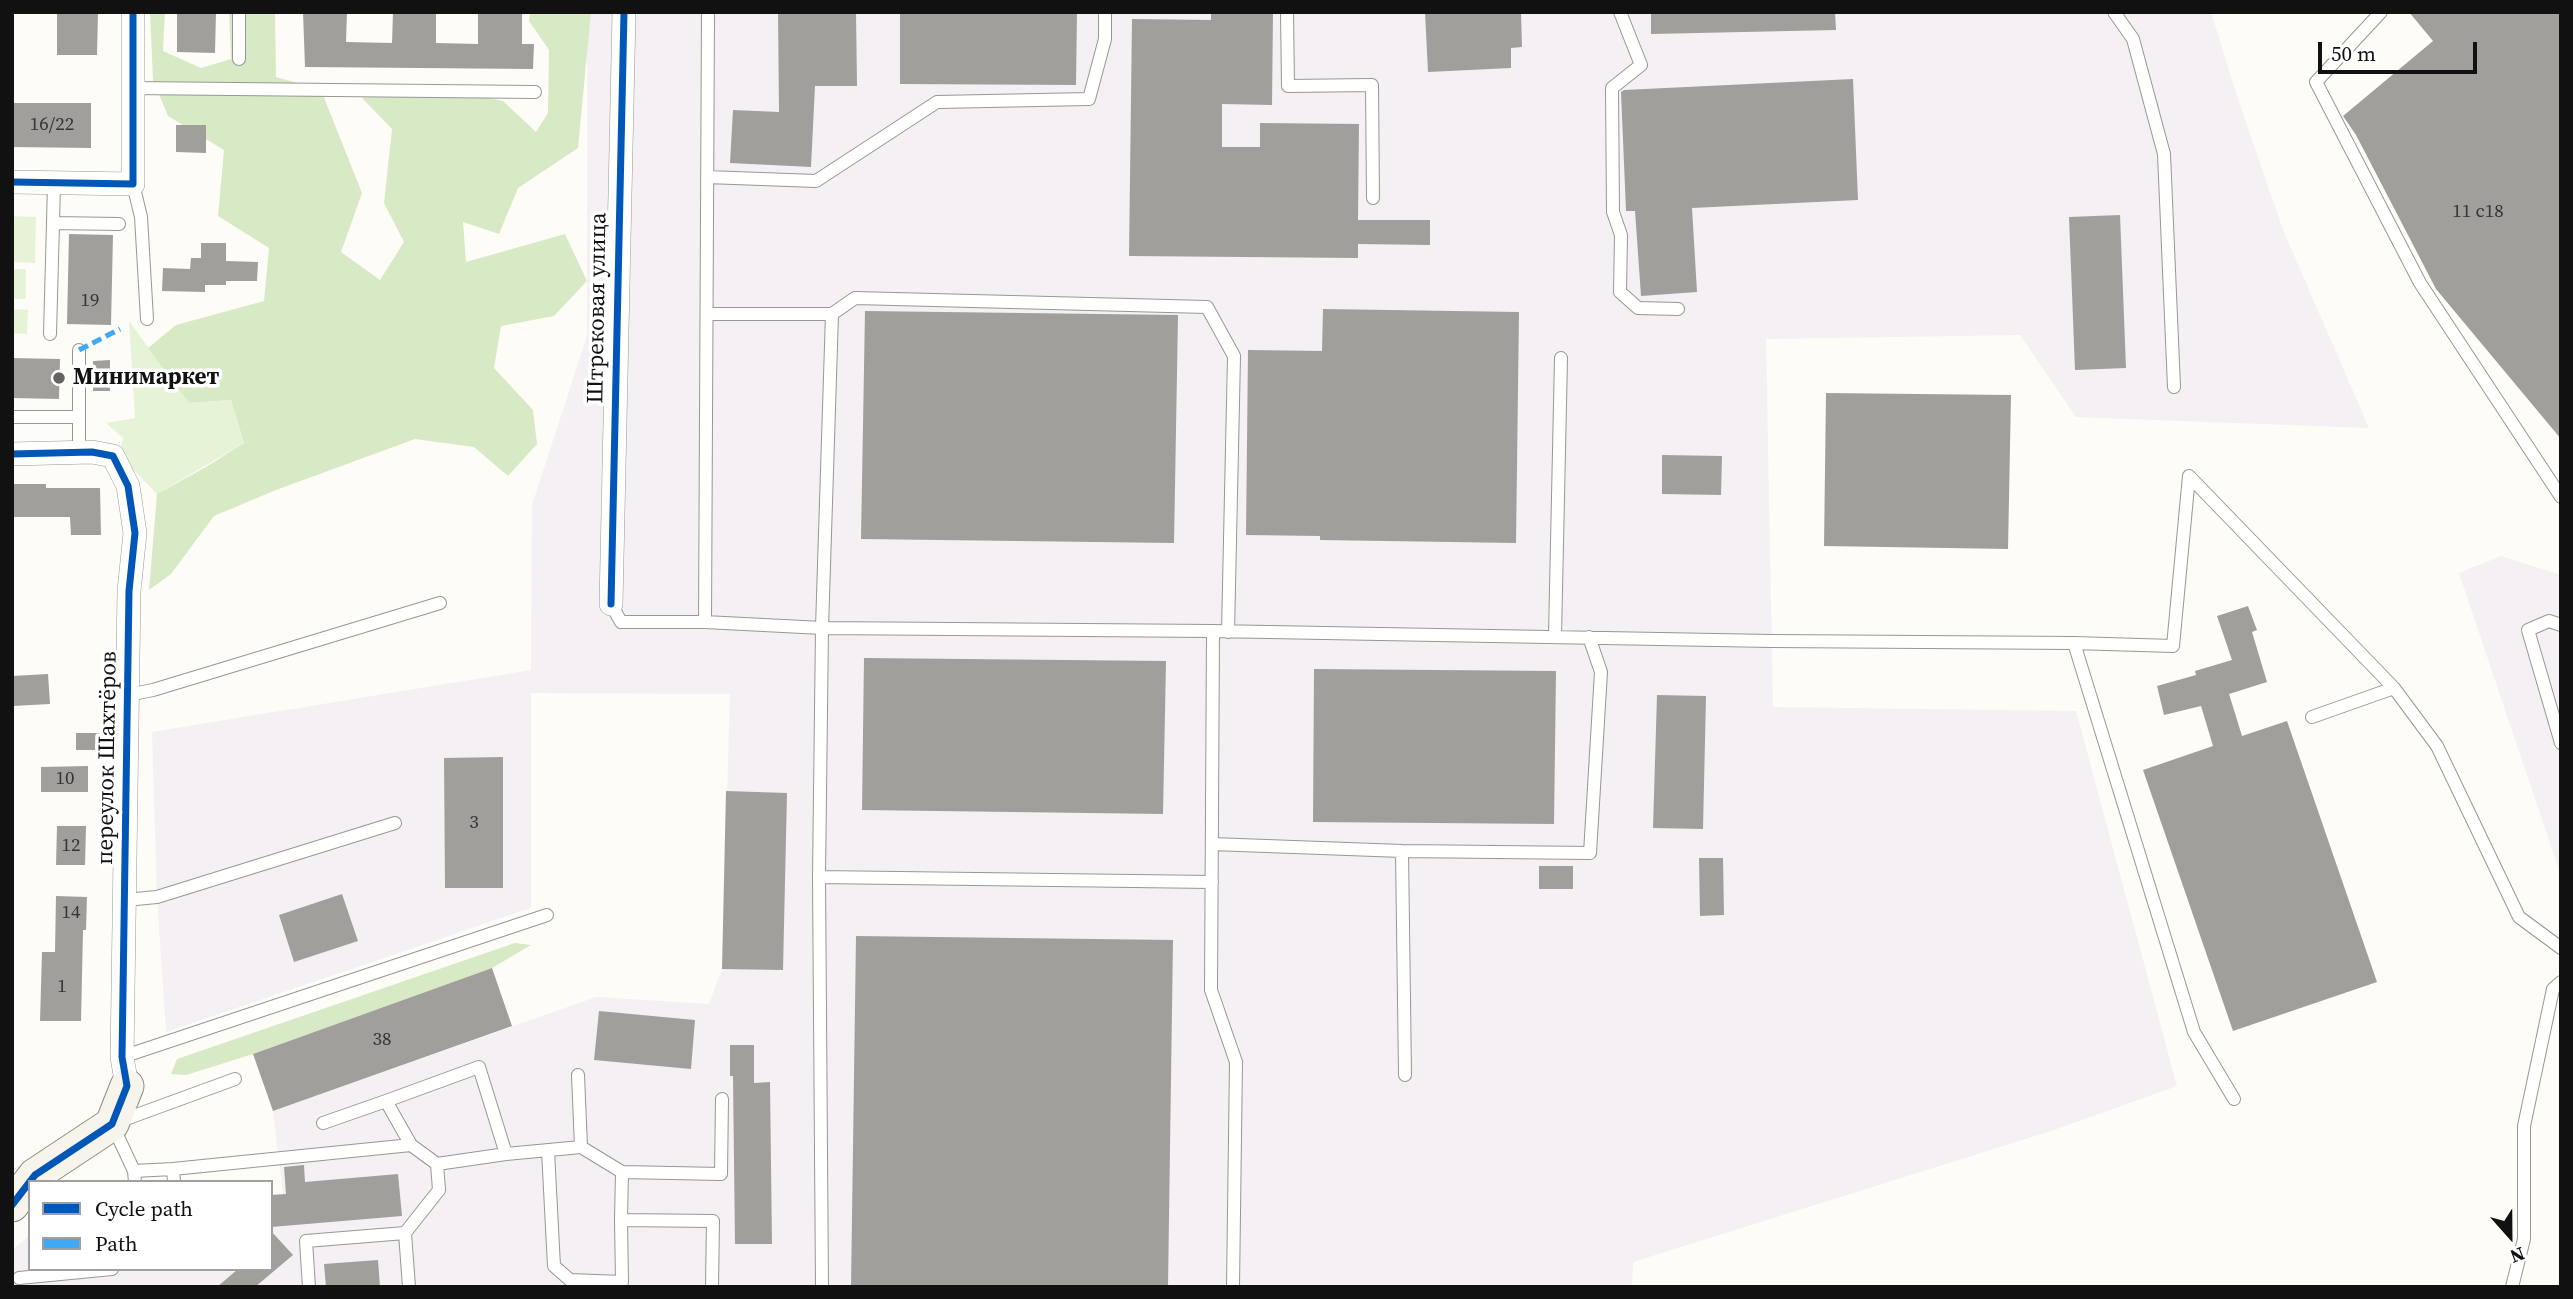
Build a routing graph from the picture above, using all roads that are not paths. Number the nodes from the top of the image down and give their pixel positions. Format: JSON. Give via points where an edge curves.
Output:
{"nodes":[{"id":1,"x":133,"y":12,"type":"edge"},
{"id":2,"x":239,"y":12,"type":"edge"},
{"id":3,"x":624,"y":12,"type":"edge"},
{"id":4,"x":708,"y":12,"type":"edge"},
{"id":5,"x":1105,"y":12,"type":"edge"},
{"id":6,"x":1287,"y":12,"type":"edge"},
{"id":7,"x":1620,"y":12,"type":"edge"},
{"id":8,"x":2114,"y":12,"type":"edge"},
{"id":9,"x":2381,"y":12,"type":"edge"},
{"id":10,"x":239,"y":59,"type":"dead end"},
{"id":11,"x":133,"y":88,"type":"junction"},
{"id":12,"x":536,"y":92,"type":"dead end"},
{"id":13,"x":707,"y":177,"type":"junction"},
{"id":14,"x":12,"y":182,"type":"edge"},
{"id":15,"x":54,"y":183,"type":"junction"},
{"id":16,"x":133,"y":184,"type":"junction"},
{"id":17,"x":1373,"y":198,"type":"dead end"},
{"id":18,"x":53,"y":223,"type":"junction"},
{"id":19,"x":119,"y":224,"type":"dead end"},
{"id":20,"x":1678,"y":309,"type":"dead end"},
{"id":21,"x":707,"y":314,"type":"junction"},
{"id":22,"x":832,"y":314,"type":"junction"},
{"id":23,"x":147,"y":319,"type":"dead end"},
{"id":24,"x":50,"y":334,"type":"dead end"},
{"id":25,"x":79,"y":351,"type":"dead end"},
{"id":26,"x":1561,"y":358,"type":"dead end"},
{"id":27,"x":2174,"y":387,"type":"dead end"},
{"id":28,"x":12,"y":417,"type":"edge"},
{"id":29,"x":79,"y":417,"type":"junction"},
{"id":30,"x":85,"y":453,"type":"junction"},
{"id":31,"x":12,"y":454,"type":"edge"},
{"id":32,"x":2561,"y":497,"type":"edge"},
{"id":33,"x":440,"y":603,"type":"dead end"},
{"id":34,"x":611,"y":604,"type":"joint"},
{"id":35,"x":705,"y":622,"type":"junction"},
{"id":36,"x":2561,"y":625,"type":"edge"},
{"id":37,"x":822,"y":628,"type":"junction"},
{"id":38,"x":1213,"y":631,"type":"junction"},
{"id":39,"x":1228,"y":632,"type":"junction"},
{"id":40,"x":1555,"y":636,"type":"junction"},
{"id":41,"x":1590,"y":637,"type":"junction"},
{"id":42,"x":2074,"y":643,"type":"junction"},
{"id":43,"x":2393,"y":688,"type":"junction"},
{"id":44,"x":128,"y":695,"type":"junction"},
{"id":45,"x":2312,"y":717,"type":"dead end"},
{"id":46,"x":2561,"y":743,"type":"edge"},
{"id":47,"x":395,"y":823,"type":"dead end"},
{"id":48,"x":1212,"y":844,"type":"junction"},
{"id":49,"x":1402,"y":851,"type":"junction"},
{"id":50,"x":819,"y":877,"type":"junction"},
{"id":51,"x":1212,"y":882,"type":"junction"},
{"id":52,"x":125,"y":900,"type":"junction"},
{"id":53,"x":547,"y":915,"type":"dead end"},
{"id":54,"x":2561,"y":948,"type":"edge"},
{"id":55,"x":2561,"y":982,"type":"edge"},
{"id":56,"x":125,"y":1072,"type":"junction"},
{"id":57,"x":578,"y":1075,"type":"dead end"},
{"id":58,"x":1405,"y":1075,"type":"dead end"},
{"id":59,"x":235,"y":1079,"type":"dead end"},
{"id":60,"x":722,"y":1099,"type":"dead end"},
{"id":61,"x":2234,"y":1099,"type":"dead end"},
{"id":62,"x":386,"y":1101,"type":"junction"},
{"id":63,"x":323,"y":1123,"type":"dead end"},
{"id":64,"x":112,"y":1124,"type":"junction"},
{"id":65,"x":411,"y":1145,"type":"junction"},
{"id":66,"x":580,"y":1147,"type":"junction"},
{"id":67,"x":548,"y":1151,"type":"junction"},
{"id":68,"x":506,"y":1154,"type":"junction"},
{"id":69,"x":437,"y":1164,"type":"junction"},
{"id":70,"x":622,"y":1172,"type":"junction"},
{"id":71,"x":135,"y":1176,"type":"edge"},
{"id":72,"x":174,"y":1176,"type":"edge"},
{"id":73,"x":31,"y":1180,"type":"edge"},
{"id":74,"x":28,"y":1184,"type":"edge"},
{"id":75,"x":12,"y":1205,"type":"edge"},
{"id":76,"x":621,"y":1220,"type":"junction"},
{"id":77,"x":405,"y":1233,"type":"junction"},
{"id":78,"x":91,"y":1271,"type":"edge"},
{"id":79,"x":19,"y":1278,"type":"dead end"},
{"id":80,"x":623,"y":1285,"type":"edge"},
{"id":81,"x":309,"y":1287,"type":"edge"},
{"id":82,"x":409,"y":1287,"type":"edge"},
{"id":83,"x":712,"y":1287,"type":"edge"},
{"id":84,"x":822,"y":1287,"type":"edge"},
{"id":85,"x":1233,"y":1287,"type":"edge"},
{"id":86,"x":2512,"y":1287,"type":"edge"}],
"edges":[{"from":1,"to":11,"type":"street"},
{"from":2,"to":10,"type":"lane"},
{"from":3,"to":34,"type":"street","name":"Штрековая улица"},
{"from":4,"to":13,"type":"lane"},
{"from":5,"to":13,"type":"lane","via":[[1105,39],[1089,99],[937,102],[816,181]]},
{"from":6,"to":17,"type":"lane","via":[[1288,86],[1372,85]]},
{"from":7,"to":20,"type":"lane","via":[[1640,65],[1612,88],[1613,212],[1621,235],[1620,292],[1638,308]]},
{"from":8,"to":27,"type":"lane","via":[[2133,39],[2164,154]]},
{"from":9,"to":32,"type":"lane","via":[[2316,82],[2420,283]]},
{"from":11,"to":12,"type":"lane"},
{"from":11,"to":16,"type":"street"},
{"from":13,"to":21,"type":"lane"},
{"from":14,"to":15,"type":"street"},
{"from":15,"to":16,"type":"street"},
{"from":15,"to":18,"type":"lane"},
{"from":16,"to":23,"type":"lane","via":[[141,217]]},
{"from":18,"to":19,"type":"lane"},
{"from":18,"to":24,"type":"lane"},
{"from":21,"to":22,"type":"lane"},
{"from":21,"to":35,"type":"lane"},
{"from":22,"to":37,"type":"lane"},
{"from":22,"to":39,"type":"lane","via":[[855,298],[1207,307],[1234,356]]},
{"from":25,"to":29,"type":"lane"},
{"from":26,"to":40,"type":"lane"},
{"from":28,"to":29,"type":"lane"},
{"from":29,"to":30,"type":"lane"},
{"from":30,"to":31,"type":"street"},
{"from":30,"to":44,"type":"street","name":"переулок Шахтёров","via":[[113,456],[128,486],[135,533]]},
{"from":33,"to":44,"type":"lane"},
{"from":34,"to":35,"type":"lane","via":[[621,622]]},
{"from":35,"to":37,"type":"lane"},
{"from":36,"to":46,"type":"lane","via":[[2549,621],[2528,630]]},
{"from":37,"to":38,"type":"lane"},
{"from":37,"to":50,"type":"lane"},
{"from":38,"to":39,"type":"lane"},
{"from":38,"to":48,"type":"lane"},
{"from":39,"to":40,"type":"lane"},
{"from":40,"to":41,"type":"lane"},
{"from":41,"to":42,"type":"lane"},
{"from":41,"to":49,"type":"lane","via":[[1601,672],[1590,853]]},
{"from":42,"to":43,"type":"lane","via":[[2173,646],[2189,476]]},
{"from":42,"to":61,"type":"lane","via":[[2194,1032]]},
{"from":43,"to":45,"type":"lane"},
{"from":43,"to":54,"type":"lane","via":[[2437,746],[2519,917]]},
{"from":44,"to":52,"type":"street","name":"переулок Шахтёров"},
{"from":47,"to":52,"type":"lane","via":[[157,897]]},
{"from":48,"to":49,"type":"lane"},
{"from":48,"to":51,"type":"lane"},
{"from":49,"to":58,"type":"lane"},
{"from":50,"to":51,"type":"lane"},
{"from":50,"to":84,"type":"lane"},
{"from":51,"to":85,"type":"lane","via":[[1211,990],[1236,1062]]},
{"from":52,"to":56,"type":"street","name":"переулок Шахтёров"},
{"from":53,"to":56,"type":"lane"},
{"from":55,"to":86,"type":"lane","via":[[2553,989],[2524,1126],[2524,1239]]},
{"from":56,"to":64,"type":"street"},
{"from":57,"to":66,"type":"lane"},
{"from":59,"to":64,"type":"lane"},
{"from":60,"to":70,"type":"lane","via":[[721,1174]]},
{"from":62,"to":63,"type":"lane"},
{"from":62,"to":65,"type":"lane"},
{"from":62,"to":68,"type":"lane","via":[[479,1067]]},
{"from":64,"to":71,"type":"lane"},
{"from":64,"to":73,"type":"street"},
{"from":65,"to":69,"type":"lane"},
{"from":65,"to":72,"type":"lane"},
{"from":66,"to":67,"type":"lane"},
{"from":66,"to":70,"type":"lane"},
{"from":67,"to":68,"type":"lane"},
{"from":67,"to":80,"type":"lane","via":[[554,1266],[570,1280]]},
{"from":68,"to":69,"type":"lane"},
{"from":69,"to":77,"type":"lane","via":[[439,1190]]},
{"from":70,"to":76,"type":"lane"},
{"from":71,"to":72,"type":"lane"},
{"from":74,"to":75,"type":"street"},
{"from":76,"to":80,"type":"lane"},
{"from":76,"to":83,"type":"lane","via":[[713,1222]]},
{"from":77,"to":81,"type":"lane","via":[[306,1241]]},
{"from":77,"to":82,"type":"lane"},
{"from":78,"to":79,"type":"lane"}]}
